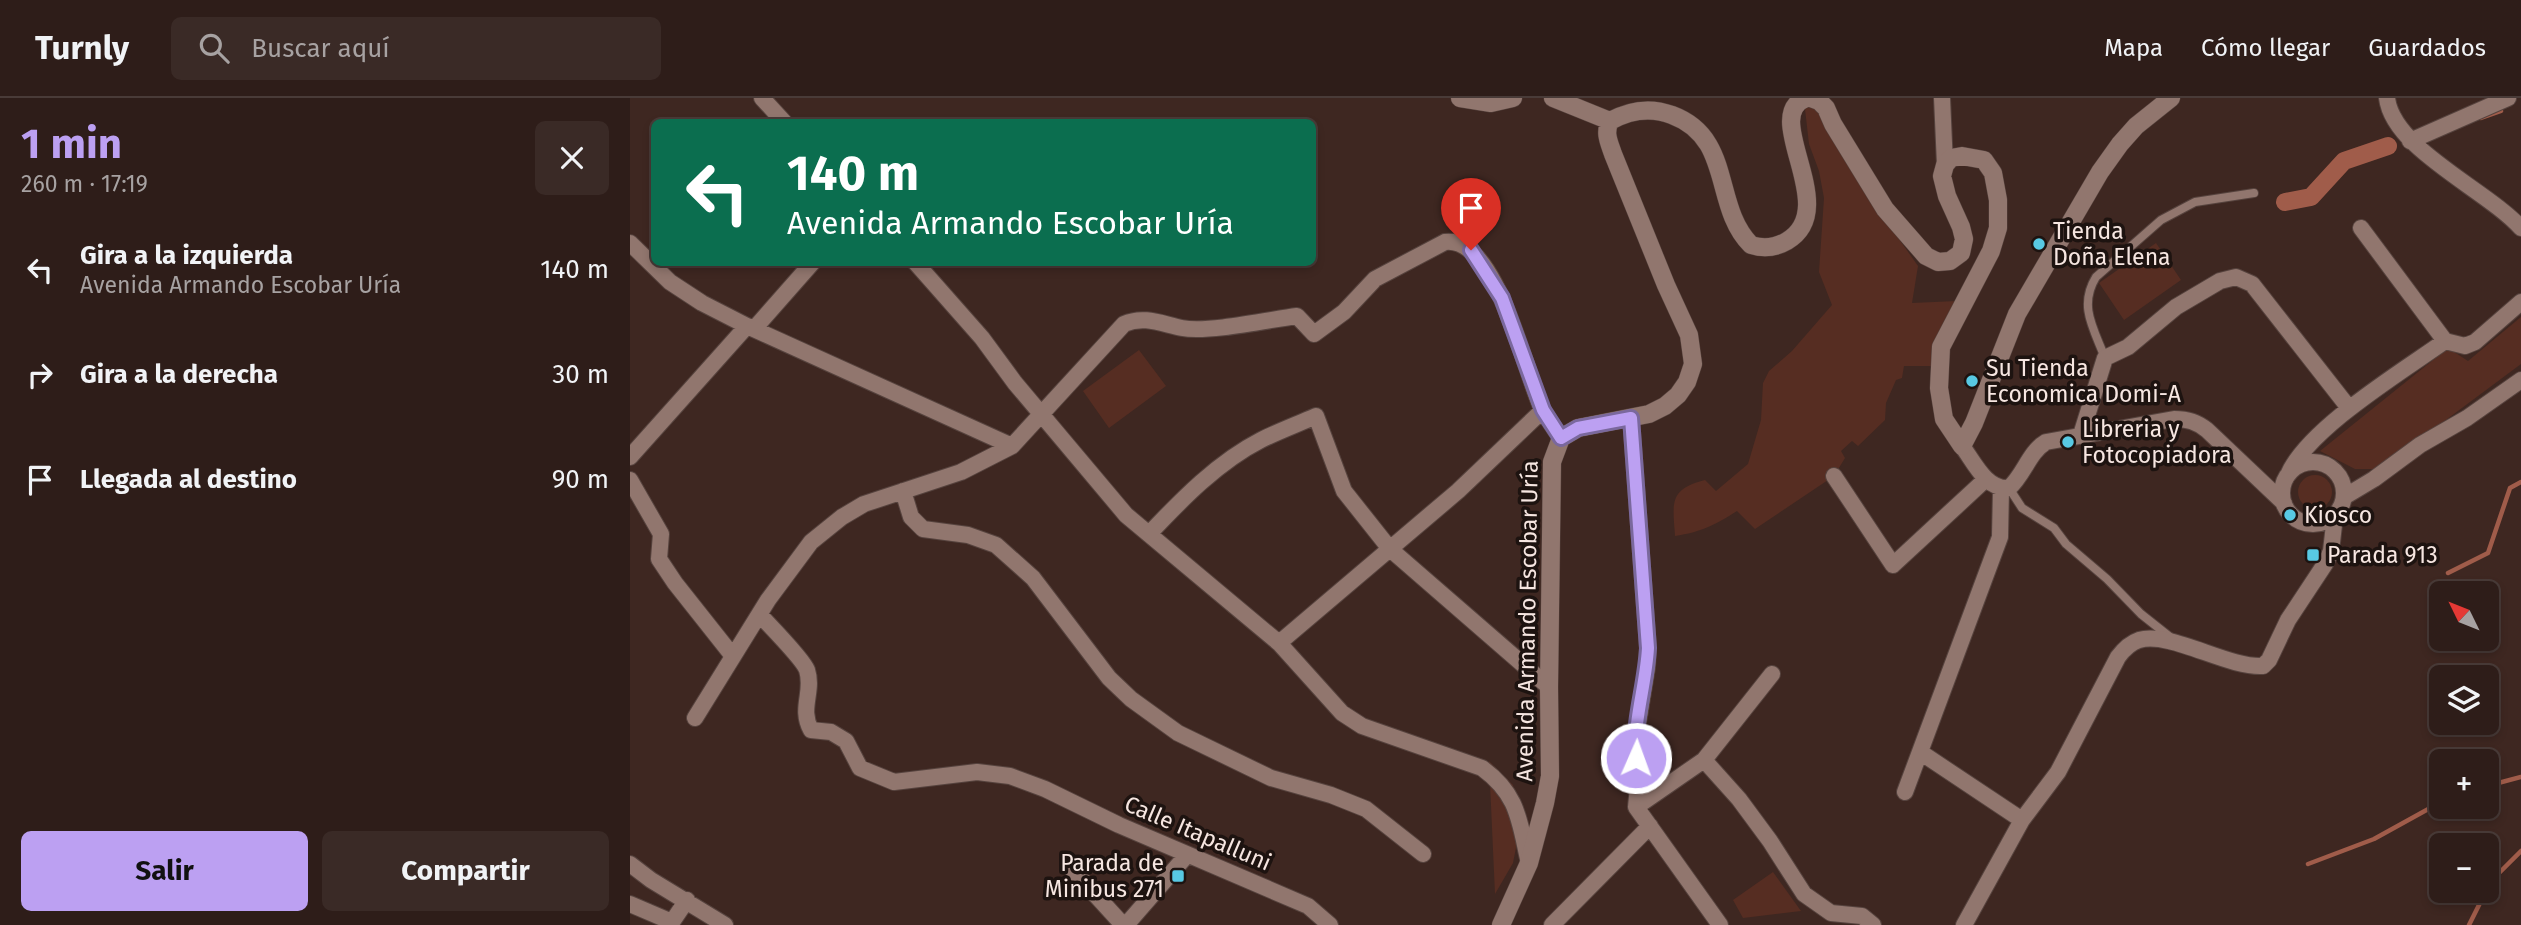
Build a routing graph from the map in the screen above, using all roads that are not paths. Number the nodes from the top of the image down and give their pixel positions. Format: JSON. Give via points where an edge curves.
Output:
{"nodes":[{"id":1,"x":762,"y":98,"type":"edge"},
{"id":2,"x":1460,"y":98,"type":"edge"},
{"id":3,"x":1513,"y":98,"type":"edge"},
{"id":4,"x":1553,"y":98,"type":"edge"},
{"id":5,"x":1809,"y":98,"type":"edge"},
{"id":6,"x":1942,"y":98,"type":"edge"},
{"id":7,"x":2171,"y":98,"type":"edge"},
{"id":8,"x":2386,"y":98,"type":"edge"},
{"id":9,"x":2508,"y":98,"type":"edge"},
{"id":10,"x":781,"y":119,"type":"edge"},
{"id":11,"x":1610,"y":121,"type":"junction"},
{"id":12,"x":2410,"y":141,"type":"junction"},
{"id":13,"x":1945,"y":165,"type":"junction"},
{"id":14,"x":2254,"y":192,"type":"dead end"},
{"id":15,"x":2361,"y":228,"type":"dead end"},
{"id":16,"x":2521,"y":228,"type":"edge"},
{"id":17,"x":630,"y":243,"type":"edge"},
{"id":18,"x":651,"y":263,"type":"edge"},
{"id":19,"x":654,"y":266,"type":"edge"},
{"id":20,"x":809,"y":266,"type":"edge"},
{"id":21,"x":919,"y":266,"type":"edge"},
{"id":22,"x":2521,"y":302,"type":"edge"},
{"id":23,"x":750,"y":327,"type":"junction"},
{"id":24,"x":2445,"y":341,"type":"junction"},
{"id":25,"x":2105,"y":358,"type":"junction"},
{"id":26,"x":2521,"y":380,"type":"edge"},
{"id":27,"x":2349,"y":408,"type":"junction"},
{"id":28,"x":1543,"y":410,"type":"junction"},
{"id":29,"x":1041,"y":413,"type":"junction"},
{"id":30,"x":1631,"y":418,"type":"junction"},
{"id":31,"x":2081,"y":435,"type":"junction"},
{"id":32,"x":1561,"y":438,"type":"junction"},
{"id":33,"x":1012,"y":446,"type":"junction"},
{"id":34,"x":1962,"y":446,"type":"junction"},
{"id":35,"x":2302,"y":458,"type":"junction"},
{"id":36,"x":630,"y":459,"type":"edge"},
{"id":37,"x":630,"y":470,"type":"edge"},
{"id":38,"x":2254,"y":475,"type":"junction"},
{"id":39,"x":1834,"y":476,"type":"dead end"},
{"id":40,"x":2340,"y":477,"type":"junction"},
{"id":41,"x":1986,"y":479,"type":"junction"},
{"id":42,"x":2286,"y":479,"type":"junction"},
{"id":43,"x":2374,"y":479,"type":"junction"},
{"id":44,"x":630,"y":480,"type":"edge"},
{"id":45,"x":2005,"y":489,"type":"junction"},
{"id":46,"x":903,"y":491,"type":"junction"},
{"id":47,"x":2344,"y":497,"type":"junction"},
{"id":48,"x":2284,"y":503,"type":"junction"},
{"id":49,"x":2335,"y":516,"type":"junction"},
{"id":50,"x":2306,"y":524,"type":"junction"},
{"id":51,"x":1149,"y":534,"type":"junction"},
{"id":52,"x":1390,"y":550,"type":"junction"},
{"id":53,"x":2331,"y":551,"type":"junction"},
{"id":54,"x":760,"y":615,"type":"junction"},
{"id":55,"x":1279,"y":643,"type":"junction"},
{"id":56,"x":2177,"y":644,"type":"junction"},
{"id":57,"x":732,"y":655,"type":"junction"},
{"id":58,"x":1772,"y":674,"type":"dead end"},
{"id":59,"x":1549,"y":687,"type":"junction"},
{"id":60,"x":695,"y":718,"type":"dead end"},
{"id":61,"x":1920,"y":752,"type":"junction"},
{"id":62,"x":1704,"y":760,"type":"junction"},
{"id":63,"x":1905,"y":792,"type":"dead end"},
{"id":64,"x":1636,"y":807,"type":"junction"},
{"id":65,"x":2022,"y":820,"type":"junction"},
{"id":66,"x":1650,"y":826,"type":"junction"},
{"id":67,"x":1187,"y":855,"type":"junction"},
{"id":68,"x":1423,"y":855,"type":"dead end"},
{"id":69,"x":1529,"y":863,"type":"junction"},
{"id":70,"x":630,"y":864,"type":"edge"},
{"id":71,"x":1072,"y":869,"type":"dead end"},
{"id":72,"x":687,"y":900,"type":"junction"},
{"id":73,"x":630,"y":904,"type":"edge"},
{"id":74,"x":725,"y":925,"type":"edge"},
{"id":75,"x":1124,"y":925,"type":"edge"},
{"id":76,"x":1330,"y":925,"type":"edge"},
{"id":77,"x":1501,"y":925,"type":"edge"},
{"id":78,"x":1552,"y":925,"type":"edge"},
{"id":79,"x":1720,"y":925,"type":"edge"},
{"id":80,"x":1873,"y":925,"type":"edge"},
{"id":81,"x":1964,"y":925,"type":"edge"}],
"edges":[{"from":1,"to":10,"type":"street"},
{"from":2,"to":3,"type":"street","via":[[1491,103]]},
{"from":4,"to":11,"type":"street"},
{"from":5,"to":11,"type":"street","via":[[1793,107],[1791,122],[1807,186],[1802,227],[1790,240],[1774,247],[1751,245],[1736,227],[1707,140],[1686,120],[1660,110],[1625,113]]},
{"from":5,"to":13,"type":"street","via":[[1826,108],[1885,209],[1926,256],[1938,262],[1961,253],[1964,239],[1942,176]]},
{"from":6,"to":13,"type":"street"},
{"from":7,"to":34,"type":"street","via":[[2136,126],[2100,172],[2017,314]]},
{"from":8,"to":12,"type":"street","via":[[2392,117]]},
{"from":9,"to":12,"type":"street"},
{"from":11,"to":30,"type":"street","name":"Avenida Armando Escobar Uría","via":[[1607,137],[1689,335],[1693,364],[1678,395],[1649,414]]},
{"from":12,"to":16,"type":"street"},
{"from":13,"to":34,"type":"street","via":[[1962,156],[1984,160],[1993,173],[1998,200],[1998,228],[1991,251],[1941,347],[1939,388],[1944,418]]},
{"from":14,"to":25,"type":"lane","via":[[2195,202],[2161,220],[2096,277],[2086,300]]},
{"from":15,"to":24,"type":"street"},
{"from":17,"to":18,"type":"street"},
{"from":19,"to":23,"type":"street","via":[[702,303]]},
{"from":20,"to":23,"type":"street"},
{"from":21,"to":29,"type":"street"},
{"from":22,"to":24,"type":"street","via":[[2475,342],[2465,346]]},
{"from":23,"to":33,"type":"street"},
{"from":23,"to":36,"type":"street"},
{"from":24,"to":27,"type":"street"},
{"from":25,"to":27,"type":"street","via":[[2128,347],[2176,307],[2220,281],[2236,277],[2252,284]]},
{"from":25,"to":31,"type":"street"},
{"from":26,"to":43,"type":"street"},
{"from":27,"to":35,"type":"street"},
{"from":28,"to":29,"type":"street","via":[[1502,298],[1471,250],[1454,240],[1375,279],[1344,312],[1314,334],[1297,316],[1185,329],[1134,319],[1124,324]]},
{"from":28,"to":32,"type":"street"},
{"from":28,"to":52,"type":"street"},
{"from":29,"to":33,"type":"street"},
{"from":29,"to":51,"type":"street","via":[[1126,515]]},
{"from":30,"to":32,"type":"street","name":"Avenida Armando Escobar Uría","via":[[1578,428]]},
{"from":30,"to":64,"type":"street","via":[[1648,648],[1635,741],[1640,766]]},
{"from":31,"to":38,"type":"street","via":[[2186,419],[2207,430]]},
{"from":31,"to":45,"type":"street","via":[[2040,445],[2018,480]]},
{"from":32,"to":59,"type":"street","name":"Avenida Armando Escobar Uría","via":[[1552,462]]},
{"from":33,"to":46,"type":"street","via":[[961,472]]},
{"from":34,"to":41,"type":"street"},
{"from":35,"to":40,"type":"street","via":[[2335,470]]},
{"from":35,"to":42,"type":"street"},
{"from":36,"to":37,"type":"street"},
{"from":38,"to":42,"type":"street"},
{"from":38,"to":48,"type":"street"},
{"from":39,"to":41,"type":"street","via":[[1893,565]]},
{"from":40,"to":43,"type":"street"},
{"from":40,"to":47,"type":"street"},
{"from":41,"to":45,"type":"street"},
{"from":42,"to":48,"type":"street"},
{"from":43,"to":47,"type":"street"},
{"from":44,"to":57,"type":"street","via":[[662,534],[659,559]]},
{"from":45,"to":56,"type":"lane","via":[[2022,508],[2054,528]]},
{"from":45,"to":61,"type":"street","via":[[2000,537]]},
{"from":46,"to":54,"type":"street","via":[[864,504],[811,542]]},
{"from":46,"to":68,"type":"street","via":[[911,517],[923,529],[968,535],[996,545],[1033,578],[1109,678],[1178,733],[1271,778],[1366,809]]},
{"from":47,"to":49,"type":"street"},
{"from":48,"to":50,"type":"street"},
{"from":49,"to":50,"type":"street"},
{"from":49,"to":53,"type":"street"},
{"from":50,"to":53,"type":"street"},
{"from":51,"to":52,"type":"street","via":[[1217,469],[1259,441],[1316,416],[1344,491]]},
{"from":51,"to":55,"type":"street"},
{"from":52,"to":55,"type":"street"},
{"from":52,"to":59,"type":"street"},
{"from":53,"to":56,"type":"street","via":[[2263,666]]},
{"from":54,"to":57,"type":"street"},
{"from":54,"to":67,"type":"street","name":"Calle Itapalluni","via":[[807,668],[804,718],[811,730],[831,732],[846,741],[860,768],[894,782],[976,772],[1010,776]]},
{"from":55,"to":69,"type":"street","via":[[1342,713],[1362,726],[1482,768],[1499,781],[1518,815]]},
{"from":56,"to":65,"type":"street","via":[[2149,638],[2127,646],[2058,772]]},
{"from":57,"to":60,"type":"street"},
{"from":58,"to":62,"type":"street"},
{"from":59,"to":69,"type":"street","name":"Avenida Armando Escobar Uría","via":[[1550,776]]},
{"from":61,"to":63,"type":"street"},
{"from":61,"to":65,"type":"street"},
{"from":62,"to":64,"type":"street"},
{"from":62,"to":80,"type":"street","via":[[1747,810],[1804,894],[1831,914],[1862,916]]},
{"from":64,"to":66,"type":"street"},
{"from":65,"to":81,"type":"street"},
{"from":66,"to":78,"type":"street"},
{"from":66,"to":79,"type":"street"},
{"from":67,"to":75,"type":"street"},
{"from":67,"to":76,"type":"street","name":"Calle Itapalluni","via":[[1308,906]]},
{"from":69,"to":77,"type":"street","name":"Avenida Armando Escobar Uría"},
{"from":70,"to":72,"type":"street"},
{"from":71,"to":75,"type":"street"},
{"from":72,"to":73,"type":"street","via":[[672,922]]},
{"from":72,"to":74,"type":"street"}]}
